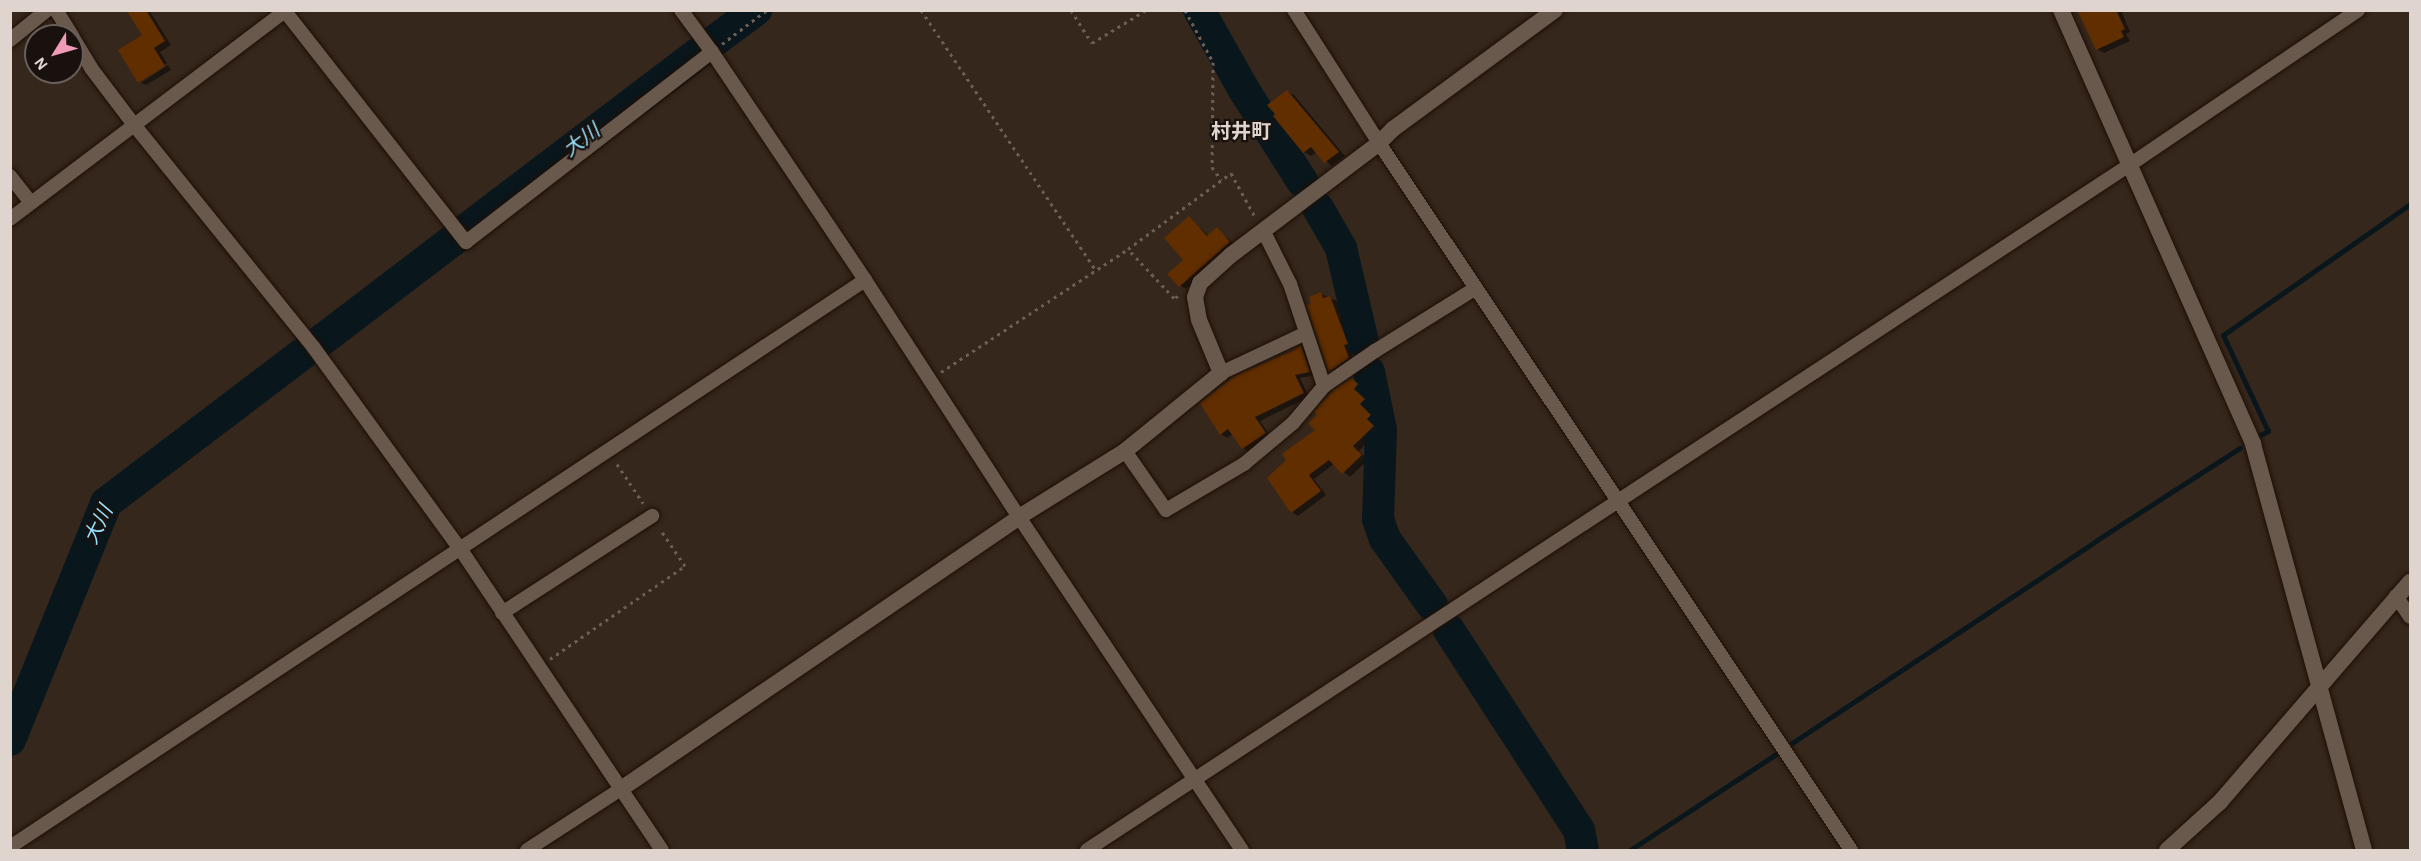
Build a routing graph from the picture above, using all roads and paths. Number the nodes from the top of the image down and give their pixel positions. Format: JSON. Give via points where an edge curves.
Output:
{"nodes":[{"id":1,"x":681,"y":10,"type":"edge"},
{"id":2,"x":767,"y":10,"type":"edge"},
{"id":3,"x":921,"y":10,"type":"edge"},
{"id":4,"x":1071,"y":10,"type":"edge"},
{"id":5,"x":1146,"y":10,"type":"edge"},
{"id":6,"x":1185,"y":10,"type":"edge"},
{"id":7,"x":1294,"y":10,"type":"edge"},
{"id":8,"x":1555,"y":10,"type":"edge"},
{"id":9,"x":2061,"y":10,"type":"edge"},
{"id":10,"x":2358,"y":10,"type":"edge"},
{"id":11,"x":55,"y":11,"type":"edge"},
{"id":12,"x":285,"y":11,"type":"edge"},
{"id":13,"x":64,"y":24,"type":"edge"},
{"id":14,"x":10,"y":40,"type":"edge"},
{"id":15,"x":712,"y":52,"type":"junction"},
{"id":16,"x":84,"y":56,"type":"edge"},
{"id":17,"x":135,"y":126,"type":"junction"},
{"id":18,"x":1379,"y":143,"type":"junction"},
{"id":19,"x":2128,"y":166,"type":"junction"},
{"id":20,"x":10,"y":176,"type":"edge"},
{"id":21,"x":1221,"y":180,"type":"junction"},
{"id":22,"x":31,"y":203,"type":"junction"},
{"id":23,"x":10,"y":219,"type":"edge"},
{"id":24,"x":1263,"y":230,"type":"junction"},
{"id":25,"x":1128,"y":249,"type":"junction"},
{"id":26,"x":1096,"y":270,"type":"junction"},
{"id":27,"x":865,"y":280,"type":"junction"},
{"id":28,"x":1200,"y":283,"type":"junction"},
{"id":29,"x":1476,"y":288,"type":"junction"},
{"id":30,"x":1306,"y":333,"type":"junction"},
{"id":31,"x":1221,"y":374,"type":"junction"},
{"id":32,"x":929,"y":379,"type":"junction"},
{"id":33,"x":1324,"y":386,"type":"junction"},
{"id":34,"x":609,"y":452,"type":"junction"},
{"id":35,"x":1125,"y":452,"type":"junction"},
{"id":36,"x":1619,"y":500,"type":"junction"},
{"id":37,"x":652,"y":516,"type":"junction"},
{"id":38,"x":1019,"y":517,"type":"junction"},
{"id":39,"x":460,"y":550,"type":"junction"},
{"id":40,"x":2410,"y":582,"type":"edge"},
{"id":41,"x":2396,"y":596,"type":"junction"},
{"id":42,"x":502,"y":613,"type":"junction"},
{"id":43,"x":2410,"y":617,"type":"edge"},
{"id":44,"x":538,"y":667,"type":"junction"},
{"id":45,"x":2320,"y":687,"type":"junction"},
{"id":46,"x":1196,"y":780,"type":"junction"},
{"id":47,"x":621,"y":789,"type":"junction"},
{"id":48,"x":10,"y":847,"type":"edge"},
{"id":49,"x":528,"y":850,"type":"edge"},
{"id":50,"x":662,"y":850,"type":"edge"},
{"id":51,"x":1087,"y":850,"type":"edge"},
{"id":52,"x":1242,"y":850,"type":"edge"},
{"id":53,"x":1851,"y":850,"type":"edge"},
{"id":54,"x":2167,"y":850,"type":"edge"},
{"id":55,"x":2364,"y":850,"type":"edge"}],
"edges":[{"from":1,"to":15,"type":"street"},
{"from":2,"to":15,"type":"path"},
{"from":3,"to":26,"type":"path"},
{"from":4,"to":5,"type":"path","via":[[1092,43]]},
{"from":6,"to":21,"type":"path","via":[[1213,62],[1212,166]]},
{"from":7,"to":18,"type":"street"},
{"from":8,"to":18,"type":"street"},
{"from":9,"to":19,"type":"street"},
{"from":10,"to":19,"type":"street"},
{"from":11,"to":13,"type":"street"},
{"from":11,"to":14,"type":"street"},
{"from":12,"to":15,"type":"street","via":[[466,242]]},
{"from":12,"to":17,"type":"street"},
{"from":15,"to":27,"type":"street"},
{"from":16,"to":17,"type":"street"},
{"from":17,"to":22,"type":"street"},
{"from":17,"to":39,"type":"street","via":[[314,348]]},
{"from":18,"to":24,"type":"street"},
{"from":18,"to":29,"type":"street"},
{"from":19,"to":36,"type":"street"},
{"from":19,"to":45,"type":"street","via":[[2253,444]]},
{"from":20,"to":22,"type":"street"},
{"from":21,"to":24,"type":"path","via":[[1231,173]]},
{"from":21,"to":25,"type":"path"},
{"from":22,"to":23,"type":"street"},
{"from":24,"to":28,"type":"street"},
{"from":24,"to":30,"type":"street","via":[[1290,284]]},
{"from":25,"to":26,"type":"path"},
{"from":25,"to":28,"type":"path","via":[[1174,298]]},
{"from":26,"to":32,"type":"path"},
{"from":27,"to":32,"type":"street"},
{"from":27,"to":34,"type":"street"},
{"from":28,"to":31,"type":"street","via":[[1195,297],[1199,320]]},
{"from":29,"to":33,"type":"street"},
{"from":29,"to":36,"type":"street"},
{"from":30,"to":31,"type":"street"},
{"from":30,"to":33,"type":"street"},
{"from":31,"to":35,"type":"street"},
{"from":32,"to":38,"type":"street"},
{"from":33,"to":35,"type":"street","via":[[1293,423],[1244,464],[1166,510]]},
{"from":34,"to":37,"type":"path"},
{"from":34,"to":39,"type":"street"},
{"from":35,"to":38,"type":"street"},
{"from":36,"to":46,"type":"street"},
{"from":36,"to":53,"type":"street"},
{"from":37,"to":42,"type":"street"},
{"from":37,"to":44,"type":"path","via":[[685,566]]},
{"from":38,"to":46,"type":"street"},
{"from":38,"to":47,"type":"street"},
{"from":39,"to":42,"type":"street"},
{"from":39,"to":48,"type":"street"},
{"from":40,"to":41,"type":"street"},
{"from":41,"to":43,"type":"street"},
{"from":41,"to":45,"type":"street"},
{"from":42,"to":44,"type":"street"},
{"from":44,"to":47,"type":"street"},
{"from":45,"to":54,"type":"street","via":[[2220,802]]},
{"from":45,"to":55,"type":"street"},
{"from":46,"to":51,"type":"street"},
{"from":46,"to":52,"type":"street"},
{"from":47,"to":49,"type":"street"},
{"from":47,"to":50,"type":"street"}]}
